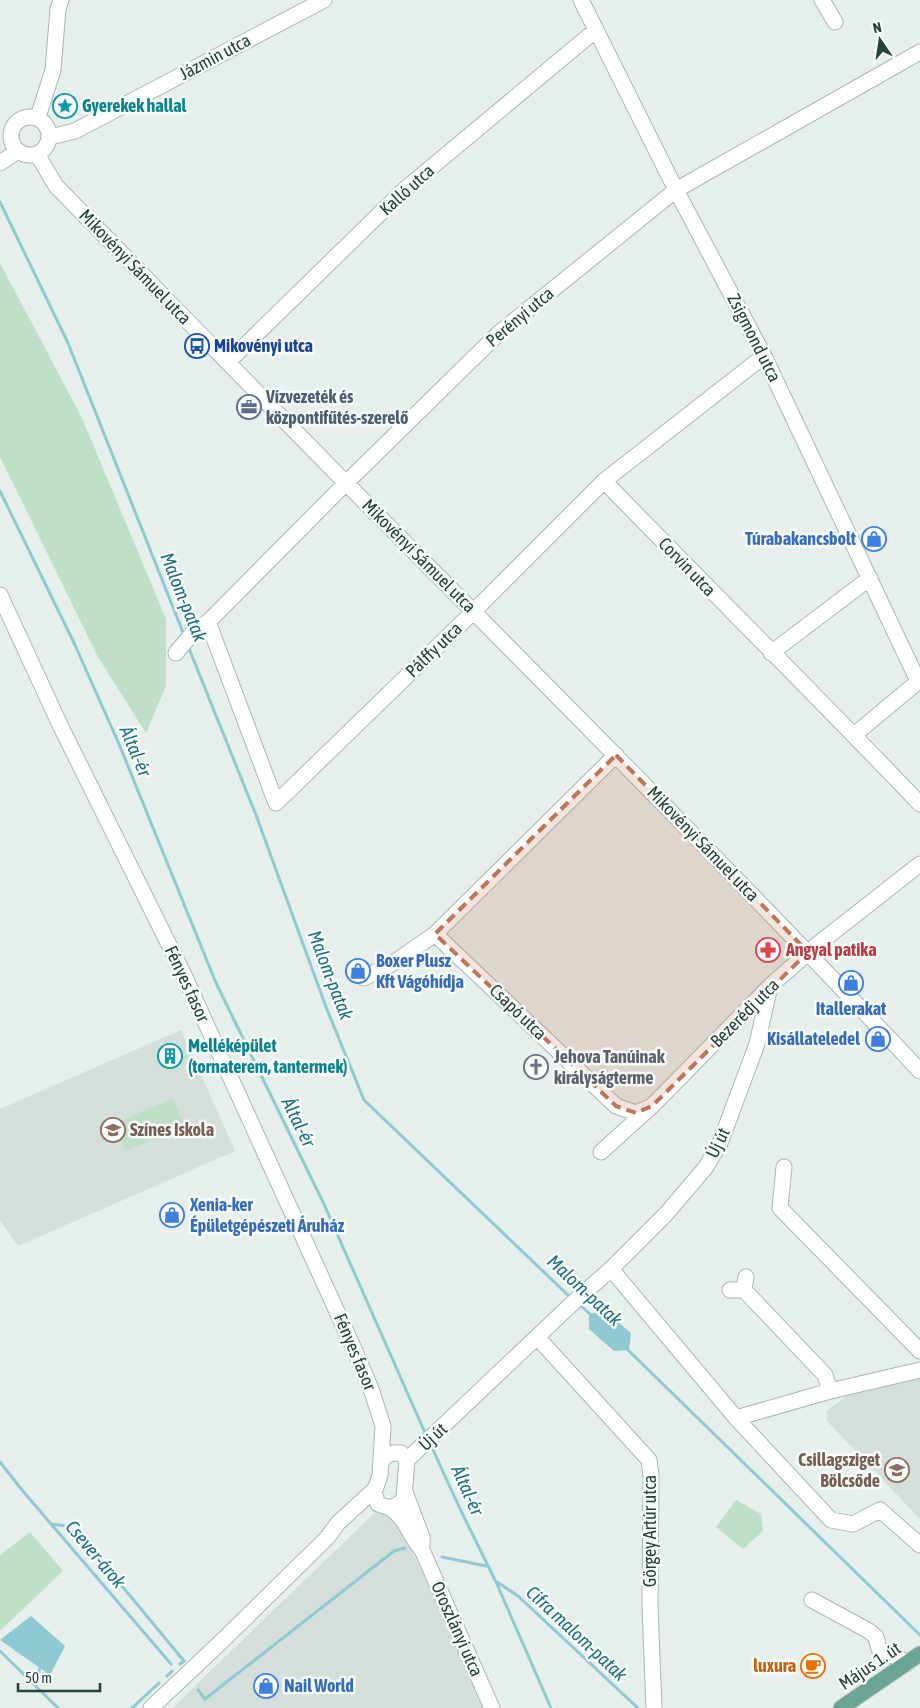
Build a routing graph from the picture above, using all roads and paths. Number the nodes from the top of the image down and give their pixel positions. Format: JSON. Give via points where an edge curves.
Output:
{"nodes":[{"id":1,"x":324,"y":0,"type":"edge"},
{"id":2,"x":581,"y":0,"type":"edge"},
{"id":3,"x":822,"y":0,"type":"edge"},
{"id":4,"x":57,"y":3,"type":"edge"},
{"id":5,"x":835,"y":22,"type":"dead end"},
{"id":6,"x":596,"y":30,"type":"junction"},
{"id":7,"x":920,"y":52,"type":"edge"},
{"id":8,"x":38,"y":118,"type":"junction"},
{"id":9,"x":50,"y":137,"type":"junction"},
{"id":10,"x":18,"y":151,"type":"junction"},
{"id":11,"x":37,"y":154,"type":"junction"},
{"id":12,"x":0,"y":162,"type":"edge"},
{"id":13,"x":676,"y":190,"type":"junction"},
{"id":14,"x":764,"y":356,"type":"junction"},
{"id":15,"x":228,"y":362,"type":"junction"},
{"id":16,"x":604,"y":481,"type":"junction"},
{"id":17,"x":346,"y":483,"type":"junction"},
{"id":18,"x":870,"y":578,"type":"junction"},
{"id":19,"x":0,"y":595,"type":"edge"},
{"id":20,"x":474,"y":611,"type":"junction"},
{"id":21,"x":202,"y":625,"type":"junction"},
{"id":22,"x":176,"y":653,"type":"dead end"},
{"id":23,"x":771,"y":653,"type":"junction"},
{"id":24,"x":919,"y":680,"type":"edge"},
{"id":25,"x":854,"y":734,"type":"junction"},
{"id":26,"x":616,"y":755,"type":"junction"},
{"id":27,"x":920,"y":804,"type":"edge"},
{"id":28,"x":920,"y":864,"type":"edge"},
{"id":29,"x":435,"y":934,"type":"junction"},
{"id":30,"x":808,"y":952,"type":"junction"},
{"id":31,"x":364,"y":978,"type":"dead end"},
{"id":32,"x":770,"y":986,"type":"junction"},
{"id":33,"x":920,"y":1071,"type":"edge"},
{"id":34,"x":652,"y":1106,"type":"junction"},
{"id":35,"x":601,"y":1152,"type":"dead end"},
{"id":36,"x":784,"y":1167,"type":"dead end"},
{"id":37,"x":611,"y":1269,"type":"junction"},
{"id":38,"x":740,"y":1286,"type":"dead end"},
{"id":39,"x":537,"y":1337,"type":"junction"},
{"id":40,"x":920,"y":1351,"type":"edge"},
{"id":41,"x":920,"y":1370,"type":"edge"},
{"id":42,"x":830,"y":1391,"type":"junction"},
{"id":43,"x":736,"y":1418,"type":"junction"},
{"id":44,"x":384,"y":1433,"type":"junction"},
{"id":45,"x":407,"y":1454,"type":"junction"},
{"id":46,"x":382,"y":1461,"type":"junction"},
{"id":47,"x":374,"y":1489,"type":"junction"},
{"id":48,"x":405,"y":1492,"type":"junction"},
{"id":49,"x":388,"y":1508,"type":"junction"},
{"id":50,"x":327,"y":1538,"type":"junction"},
{"id":51,"x":920,"y":1546,"type":"edge"},
{"id":52,"x":422,"y":1550,"type":"junction"},
{"id":53,"x":812,"y":1600,"type":"dead end"},
{"id":54,"x":914,"y":1659,"type":"edge"},
{"id":55,"x":151,"y":1708,"type":"edge"},
{"id":56,"x":492,"y":1708,"type":"edge"},
{"id":57,"x":654,"y":1708,"type":"edge"},
{"id":58,"x":841,"y":1708,"type":"edge"}],
"edges":[{"from":1,"to":9,"type":"street","name":"Jázmin utca","via":[[75,131]]},
{"from":2,"to":6,"type":"street","name":"Zsigmond utca"},
{"from":3,"to":5,"type":"street"},
{"from":4,"to":8,"type":"street","via":[[53,70]]},
{"from":6,"to":13,"type":"street","name":"Zsigmond utca"},
{"from":6,"to":15,"type":"street","name":"Kalló utca","via":[[404,190]]},
{"from":7,"to":13,"type":"street","name":"Perényi utca"},
{"from":8,"to":9,"type":"street","via":[[45,123]]},
{"from":8,"to":10,"type":"street","via":[[29,116],[14,124],[12,142]]},
{"from":9,"to":11,"type":"street","via":[[45,148]]},
{"from":10,"to":11,"type":"street","via":[[27,155]]},
{"from":10,"to":12,"type":"street"},
{"from":11,"to":15,"type":"street","name":"Mikovényi Sámuel utca","via":[[56,186]]},
{"from":13,"to":14,"type":"street","name":"Zsigmond utca"},
{"from":13,"to":17,"type":"street","name":"Perényi utca","via":[[499,333]]},
{"from":14,"to":16,"type":"street","name":"Pálffy utca"},
{"from":14,"to":18,"type":"street","name":"Zsigmond utca"},
{"from":15,"to":17,"type":"street","name":"Mikovényi Sámuel utca"},
{"from":16,"to":20,"type":"street","name":"Pálffy utca"},
{"from":16,"to":23,"type":"street","name":"Corvin utca"},
{"from":17,"to":20,"type":"street","name":"Mikovényi Sámuel utca"},
{"from":17,"to":21,"type":"street","name":"Perényi utca"},
{"from":18,"to":23,"type":"street"},
{"from":18,"to":24,"type":"street","name":"Zsigmond utca"},
{"from":19,"to":44,"type":"street","name":"Fényes fasor","via":[[60,725],[183,973],[354,1349],[379,1411]]},
{"from":20,"to":21,"type":"street","name":"Pálffy utca","via":[[276,803]]},
{"from":20,"to":26,"type":"street","name":"Mikovényi Sámuel utca"},
{"from":21,"to":22,"type":"street","name":"Perényi utca"},
{"from":23,"to":25,"type":"street","name":"Corvin utca"},
{"from":24,"to":25,"type":"street"},
{"from":25,"to":27,"type":"street","name":"Corvin utca"},
{"from":26,"to":29,"type":"street"},
{"from":26,"to":30,"type":"street","name":"Mikovényi Sámuel utca"},
{"from":28,"to":30,"type":"street","name":"Bezerédj utca"},
{"from":29,"to":31,"type":"street","via":[[395,962]]},
{"from":29,"to":34,"type":"street","name":"Csapó utca","via":[[616,1106],[636,1113]]},
{"from":30,"to":32,"type":"street","name":"Bezerédj utca"},
{"from":30,"to":33,"type":"street","name":"Mikovényi Sámuel utca"},
{"from":32,"to":34,"type":"street","name":"Bezerédj utca"},
{"from":32,"to":37,"type":"street","name":"Új út","via":[[757,1044],[720,1144],[706,1167],[666,1214]]},
{"from":34,"to":35,"type":"street","name":"Bezerédj utca"},
{"from":36,"to":40,"type":"street","via":[[780,1208]]},
{"from":37,"to":39,"type":"street","name":"Új út"},
{"from":37,"to":43,"type":"street"},
{"from":38,"to":42,"type":"street","via":[[824,1375]]},
{"from":39,"to":45,"type":"street","name":"Új út","via":[[439,1431]]},
{"from":39,"to":57,"type":"street","name":"Görgey Artúr utca","via":[[649,1460]]},
{"from":41,"to":42,"type":"street"},
{"from":42,"to":43,"type":"street"},
{"from":43,"to":51,"type":"street","via":[[831,1520],[853,1524],[880,1510]]},
{"from":44,"to":45,"type":"street","name":"Fényes fasor","via":[[393,1450]]},
{"from":44,"to":46,"type":"street","name":"Fényes fasor"},
{"from":45,"to":46,"type":"street","name":"Új út","via":[[387,1455]]},
{"from":45,"to":48,"type":"street"},
{"from":46,"to":47,"type":"street","name":"Fényes fasor"},
{"from":47,"to":49,"type":"street","name":"Oroszlányi utca","via":[[378,1504]]},
{"from":47,"to":50,"type":"street"},
{"from":48,"to":49,"type":"street","via":[[402,1502]]},
{"from":48,"to":52,"type":"street","name":"Oroszlányi utca","via":[[422,1537]]},
{"from":49,"to":50,"type":"street","via":[[368,1510]]},
{"from":49,"to":52,"type":"street","name":"Oroszlányi utca","via":[[398,1512]]},
{"from":50,"to":55,"type":"street"},
{"from":52,"to":56,"type":"street","name":"Oroszlányi utca"},
{"from":53,"to":54,"type":"street","via":[[869,1631],[876,1637],[880,1649]]},
{"from":54,"to":58,"type":"main road","name":"Május 1. út"}]}
